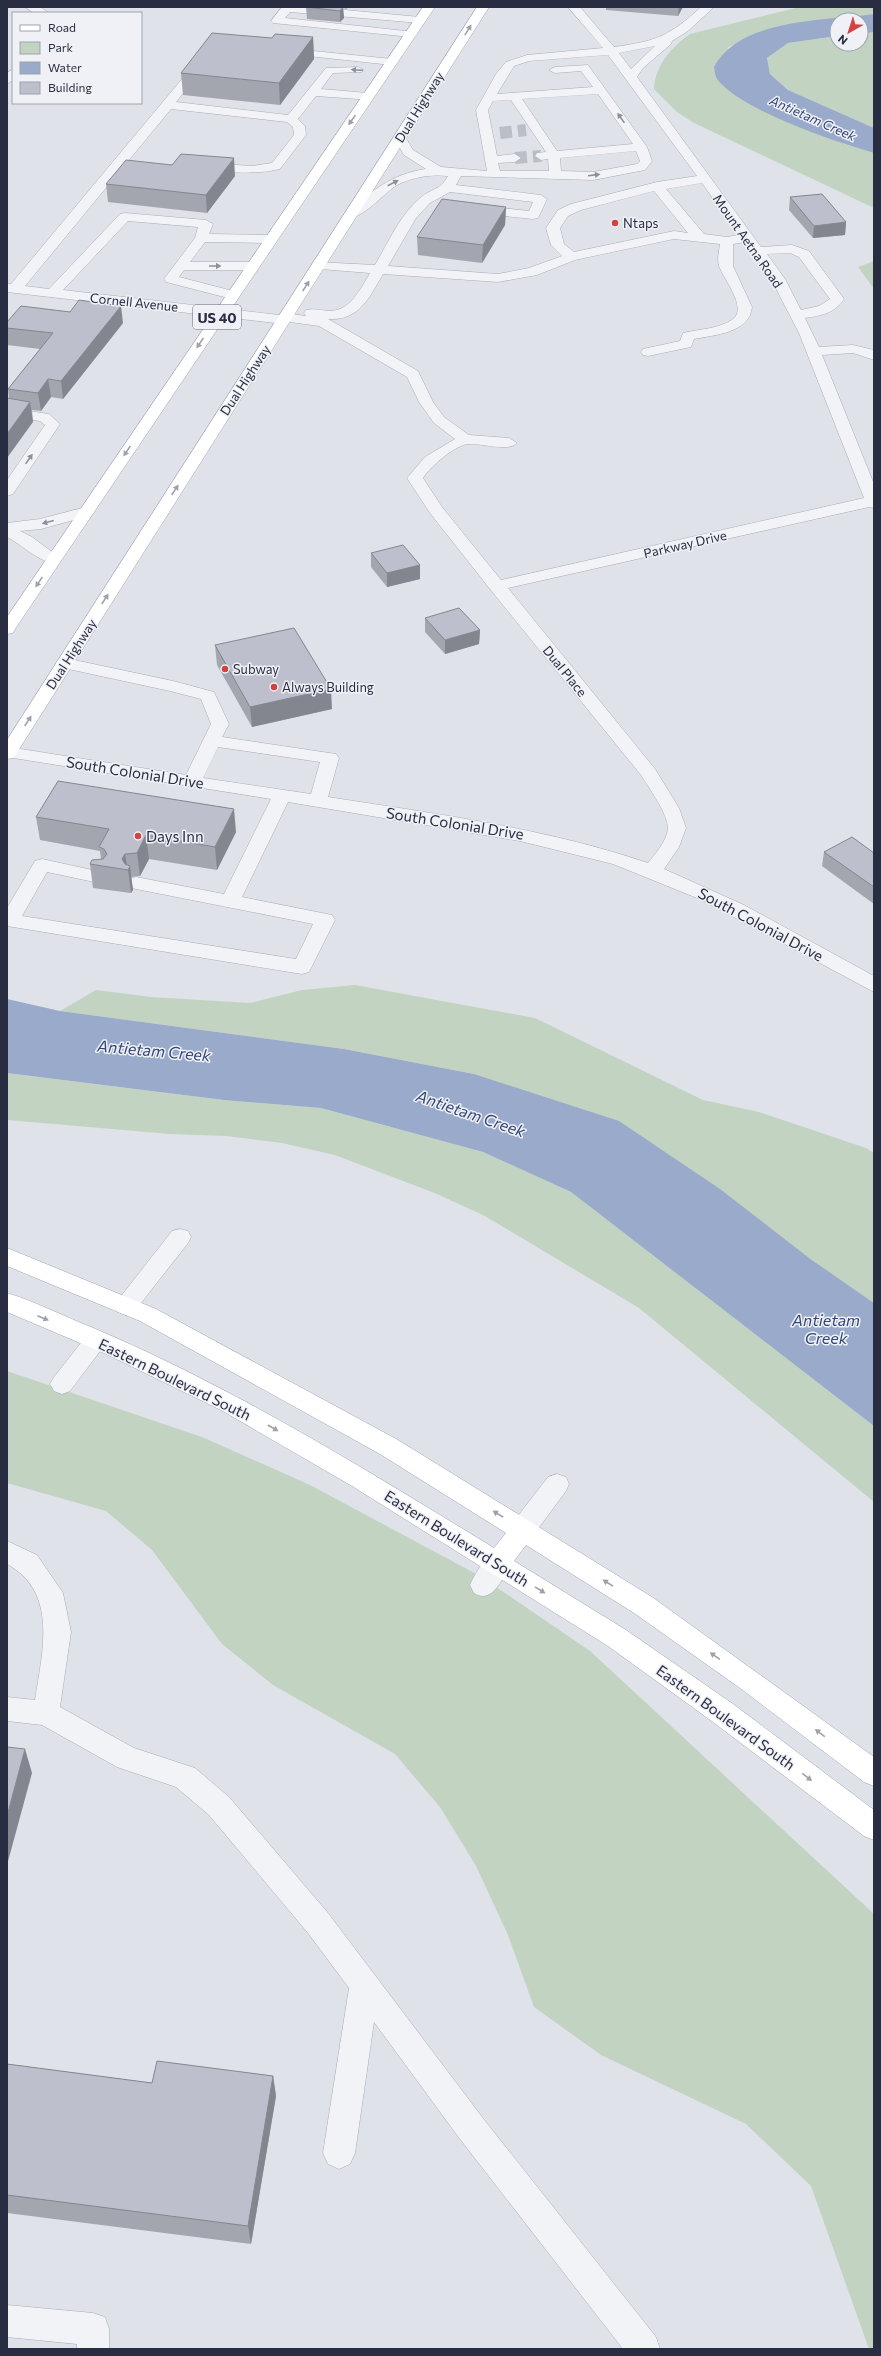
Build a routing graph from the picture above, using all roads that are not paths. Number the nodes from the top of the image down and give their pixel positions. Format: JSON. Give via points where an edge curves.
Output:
{"nodes":[{"id":1,"x":31,"y":7,"type":"edge"},
{"id":2,"x":379,"y":7,"type":"edge"},
{"id":3,"x":483,"y":7,"type":"edge"},
{"id":4,"x":574,"y":7,"type":"edge"},
{"id":5,"x":708,"y":7,"type":"edge"},
{"id":6,"x":41,"y":12,"type":"edge"},
{"id":7,"x":425,"y":13,"type":"edge"},
{"id":8,"x":411,"y":34,"type":"junction"},
{"id":9,"x":675,"y":34,"type":"junction"},
{"id":10,"x":273,"y":50,"type":"edge"},
{"id":11,"x":611,"y":50,"type":"junction"},
{"id":12,"x":209,"y":51,"type":"edge"},
{"id":13,"x":388,"y":67,"type":"junction"},
{"id":14,"x":546,"y":70,"type":"dead end"},
{"id":15,"x":524,"y":72,"type":"dead end"},
{"id":16,"x":502,"y":74,"type":"junction"},
{"id":17,"x":631,"y":77,"type":"junction"},
{"id":18,"x":601,"y":90,"type":"junction"},
{"id":19,"x":313,"y":92,"type":"junction"},
{"id":20,"x":515,"y":96,"type":"junction"},
{"id":21,"x":368,"y":97,"type":"junction"},
{"id":22,"x":489,"y":98,"type":"junction"},
{"id":23,"x":168,"y":105,"type":"junction"},
{"id":24,"x":291,"y":119,"type":"junction"},
{"id":25,"x":400,"y":138,"type":"junction"},
{"id":26,"x":537,"y":138,"type":"junction"},
{"id":27,"x":492,"y":140,"type":"junction"},
{"id":28,"x":641,"y":147,"type":"junction"},
{"id":29,"x":512,"y":154,"type":"tunnel mouth"},
{"id":30,"x":119,"y":163,"type":"junction"},
{"id":31,"x":134,"y":164,"type":"edge"},
{"id":32,"x":192,"y":166,"type":"edge"},
{"id":33,"x":438,"y":171,"type":"junction"},
{"id":34,"x":456,"y":173,"type":"junction"},
{"id":35,"x":494,"y":175,"type":"junction"},
{"id":36,"x":555,"y":175,"type":"junction"},
{"id":37,"x":705,"y":179,"type":"junction"},
{"id":38,"x":657,"y":186,"type":"junction"},
{"id":39,"x":448,"y":188,"type":"junction"},
{"id":40,"x":479,"y":191,"type":"junction"},
{"id":41,"x":503,"y":194,"type":"junction"},
{"id":42,"x":425,"y":200,"type":"junction"},
{"id":43,"x":447,"y":204,"type":"edge"},
{"id":44,"x":494,"y":211,"type":"junction"},
{"id":45,"x":351,"y":215,"type":"junction"},
{"id":46,"x":699,"y":237,"type":"junction"},
{"id":47,"x":201,"y":238,"type":"junction"},
{"id":48,"x":748,"y":238,"type":"junction"},
{"id":49,"x":270,"y":239,"type":"junction"},
{"id":50,"x":727,"y":241,"type":"junction"},
{"id":51,"x":758,"y":251,"type":"junction"},
{"id":52,"x":571,"y":257,"type":"junction"},
{"id":53,"x":320,"y":265,"type":"junction"},
{"id":54,"x":179,"y":266,"type":"junction"},
{"id":55,"x":251,"y":266,"type":"junction"},
{"id":56,"x":379,"y":269,"type":"junction"},
{"id":57,"x":11,"y":288,"type":"edge"},
{"id":58,"x":53,"y":293,"type":"junction"},
{"id":59,"x":232,"y":295,"type":"junction"},
{"id":60,"x":221,"y":312,"type":"junction"},
{"id":61,"x":796,"y":315,"type":"junction"},
{"id":62,"x":287,"y":316,"type":"junction"},
{"id":63,"x":648,"y":352,"type":"dead end"},
{"id":64,"x":813,"y":352,"type":"junction"},
{"id":65,"x":874,"y":356,"type":"edge"},
{"id":66,"x":7,"y":412,"type":"edge"},
{"id":67,"x":465,"y":439,"type":"junction"},
{"id":68,"x":509,"y":443,"type":"dead end"},
{"id":69,"x":7,"y":491,"type":"edge"},
{"id":70,"x":874,"y":502,"type":"edge"},
{"id":71,"x":86,"y":512,"type":"junction"},
{"id":72,"x":7,"y":528,"type":"edge"},
{"id":73,"x":7,"y":531,"type":"edge"},
{"id":74,"x":54,"y":560,"type":"junction"},
{"id":75,"x":496,"y":586,"type":"junction"},
{"id":76,"x":7,"y":629,"type":"edge"},
{"id":77,"x":65,"y":663,"type":"junction"},
{"id":78,"x":211,"y":741,"type":"junction"},
{"id":79,"x":8,"y":753,"type":"edge"},
{"id":80,"x":192,"y":781,"type":"junction"},
{"id":81,"x":282,"y":795,"type":"junction"},
{"id":82,"x":318,"y":801,"type":"junction"},
{"id":83,"x":652,"y":871,"type":"junction"},
{"id":84,"x":99,"y":876,"type":"edge"},
{"id":85,"x":136,"y":883,"type":"dead end"},
{"id":86,"x":230,"y":902,"type":"junction"},
{"id":87,"x":874,"y":985,"type":"edge"},
{"id":88,"x":180,"y":1237,"type":"dead end"},
{"id":89,"x":7,"y":1257,"type":"edge"},
{"id":90,"x":7,"y":1302,"type":"edge"},
{"id":91,"x":126,"y":1306,"type":"junction"},
{"id":92,"x":96,"y":1340,"type":"junction"},
{"id":93,"x":62,"y":1384,"type":"dead end"},
{"id":94,"x":557,"y":1484,"type":"dead end"},
{"id":95,"x":523,"y":1530,"type":"junction"},
{"id":96,"x":7,"y":1552,"type":"edge"},
{"id":97,"x":498,"y":1563,"type":"junction"},
{"id":98,"x":483,"y":1585,"type":"dead end"},
{"id":99,"x":7,"y":1709,"type":"edge"},
{"id":100,"x":46,"y":1713,"type":"junction"},
{"id":101,"x":874,"y":1773,"type":"edge"},
{"id":102,"x":874,"y":1827,"type":"edge"},
{"id":103,"x":364,"y":1986,"type":"junction"},
{"id":104,"x":339,"y":2154,"type":"dead end"},
{"id":105,"x":7,"y":2321,"type":"edge"},
{"id":106,"x":93,"y":2349,"type":"edge"},
{"id":107,"x":644,"y":2349,"type":"edge"}],
"edges":[{"from":1,"to":6,"type":"street"},
{"from":2,"to":7,"type":"street"},
{"from":25,"to":3,"type":"main road","name":"Dual Highway","one_way":true},
{"from":4,"to":11,"type":"street","name":"Mount Aetna Road"},
{"from":5,"to":9,"type":"street"},
{"from":7,"to":8,"type":"main road","number":"US 40"},
{"from":7,"to":8,"type":"street","via":[[287,8],[277,21]]},
{"from":8,"to":13,"type":"main road","number":"US 40"},
{"from":9,"to":11,"type":"street","via":[[646,44]]},
{"from":9,"to":17,"type":"street","via":[[639,66]]},
{"from":10,"to":13,"type":"street"},
{"from":11,"to":16,"type":"street","via":[[527,58],[510,64]]},
{"from":11,"to":17,"type":"street","name":"Mount Aetna Road"},
{"from":12,"to":23,"type":"street"},
{"from":13,"to":19,"type":"street","one_way":true,"via":[[333,68]]},
{"from":13,"to":21,"type":"main road","number":"US 40"},
{"from":14,"to":18,"type":"street","via":[[584,67]]},
{"from":15,"to":16,"type":"street"},
{"from":16,"to":22,"type":"street"},
{"from":17,"to":37,"type":"street","name":"Mount Aetna Road"},
{"from":18,"to":20,"type":"street"},
{"from":28,"to":18,"type":"street","one_way":true},
{"from":19,"to":21,"type":"street"},
{"from":19,"to":24,"type":"street"},
{"from":20,"to":22,"type":"street"},
{"from":20,"to":26,"type":"street"},
{"from":21,"to":49,"type":"main road","number":"US 40","one_way":true},
{"from":22,"to":27,"type":"street","via":[[482,110]]},
{"from":23,"to":24,"type":"street"},
{"from":23,"to":30,"type":"street"},
{"from":24,"to":32,"type":"street","via":[[299,126],[300,135],[276,166],[252,170]]},
{"from":25,"to":33,"type":"street","via":[[408,152]]},
{"from":25,"to":45,"type":"main road","name":"Dual Highway"},
{"from":26,"to":28,"type":"street"},
{"from":26,"to":36,"type":"street"},
{"from":27,"to":29,"type":"street"},
{"from":27,"to":35,"type":"street"},
{"from":36,"to":28,"type":"street","one_way":true,"via":[[593,176],[641,167],[646,161]]},
{"from":30,"to":31,"type":"street"},
{"from":30,"to":57,"type":"street"},
{"from":33,"to":34,"type":"street"},
{"from":45,"to":33,"type":"street","one_way":true,"via":[[392,183],[412,175]]},
{"from":34,"to":35,"type":"street"},
{"from":34,"to":39,"type":"street"},
{"from":35,"to":36,"type":"street"},
{"from":37,"to":38,"type":"street"},
{"from":37,"to":48,"type":"street","name":"Mount Aetna Road"},
{"from":38,"to":46,"type":"street"},
{"from":38,"to":52,"type":"street","via":[[576,207],[563,213],[553,228],[558,245]]},
{"from":39,"to":40,"type":"street"},
{"from":39,"to":42,"type":"street"},
{"from":40,"to":41,"type":"street"},
{"from":40,"to":44,"type":"street","via":[[465,207]]},
{"from":41,"to":44,"type":"street"},
{"from":41,"to":44,"type":"street","via":[[524,197],[515,213]]},
{"from":42,"to":43,"type":"street"},
{"from":42,"to":56,"type":"street","via":[[411,216]]},
{"from":45,"to":53,"type":"main road","name":"Dual Highway"},
{"from":46,"to":50,"type":"street"},
{"from":46,"to":52,"type":"street","via":[[674,235]]},
{"from":47,"to":49,"type":"street"},
{"from":47,"to":54,"type":"street"},
{"from":47,"to":58,"type":"street","via":[[206,224],[125,218]]},
{"from":48,"to":50,"type":"street"},
{"from":48,"to":51,"type":"street","name":"Mount Aetna Road"},
{"from":49,"to":55,"type":"main road","number":"US 40"},
{"from":50,"to":63,"type":"street","via":[[726,266],[744,304],[745,312],[741,320],[729,326],[688,336],[686,344]]},
{"from":51,"to":61,"type":"street","name":"Mount Aetna Road","via":[[778,279]]},
{"from":51,"to":61,"type":"street","via":[[792,249],[804,254],[836,299],[834,304],[826,308]]},
{"from":52,"to":56,"type":"street","via":[[532,272],[498,278]]},
{"from":53,"to":56,"type":"street"},
{"from":62,"to":53,"type":"main road","name":"Dual Highway","one_way":true},
{"from":54,"to":55,"type":"street","one_way":true},
{"from":54,"to":59,"type":"street","via":[[171,279]]},
{"from":55,"to":59,"type":"main road","number":"US 40"},
{"from":56,"to":62,"type":"street","via":[[364,295],[347,313]]},
{"from":57,"to":58,"type":"street","name":"Cornell Avenue"},
{"from":58,"to":60,"type":"street","name":"Cornell Avenue"},
{"from":59,"to":60,"type":"main road","number":"US 40"},
{"from":60,"to":62,"type":"street","name":"Cornell Avenue"},
{"from":60,"to":71,"type":"main road","number":"US 40","one_way":true},
{"from":61,"to":64,"type":"street","name":"Mount Aetna Road"},
{"from":62,"to":67,"type":"street","via":[[323,322],[413,374],[426,402],[439,420]]},
{"from":77,"to":62,"type":"main road","name":"Dual Highway","one_way":true},
{"from":64,"to":65,"type":"street","via":[[855,350]]},
{"from":64,"to":70,"type":"street","name":"Mount Aetna Road"},
{"from":69,"to":66,"type":"street","one_way":true,"via":[[53,424],[44,417]]},
{"from":67,"to":68,"type":"street"},
{"from":67,"to":75,"type":"street","name":"Dual Place","via":[[436,455],[414,478]]},
{"from":70,"to":75,"type":"street","name":"Parkway Drive"},
{"from":71,"to":72,"type":"street","one_way":true,"via":[[41,524]]},
{"from":71,"to":74,"type":"main road","number":"US 40"},
{"from":73,"to":74,"type":"street","via":[[26,540]]},
{"from":74,"to":76,"type":"main road","number":"US 40","one_way":true},
{"from":75,"to":83,"type":"street","name":"Dual Place","via":[[649,773],[670,808],[677,828],[670,847]]},
{"from":77,"to":78,"type":"street","via":[[208,696],[220,724]]},
{"from":79,"to":77,"type":"main road","name":"Dual Highway","one_way":true},
{"from":78,"to":80,"type":"street"},
{"from":78,"to":82,"type":"street","via":[[330,758]]},
{"from":79,"to":80,"type":"street","name":"South Colonial Drive"},
{"from":80,"to":81,"type":"street","name":"South Colonial Drive"},
{"from":81,"to":82,"type":"street","name":"South Colonial Drive"},
{"from":81,"to":86,"type":"street"},
{"from":82,"to":83,"type":"street","name":"South Colonial Drive","via":[[530,836],[591,851]]},
{"from":83,"to":87,"type":"street","name":"South Colonial Drive","via":[[744,913]]},
{"from":84,"to":86,"type":"street","via":[[42,865],[10,920],[302,967],[325,920]]},
{"from":85,"to":86,"type":"street"},
{"from":88,"to":91,"type":"street"},
{"from":89,"to":91,"type":"main road"},
{"from":90,"to":92,"type":"main road","name":"Eastern Boulevard South","one_way":true},
{"from":95,"to":91,"type":"main road","one_way":true,"via":[[382,1443],[234,1361]]},
{"from":92,"to":93,"type":"street"},
{"from":92,"to":97,"type":"main road","name":"Eastern Boulevard South","one_way":true,"via":[[230,1403],[362,1479]]},
{"from":94,"to":95,"type":"street"},
{"from":95,"to":97,"type":"main road"},
{"from":101,"to":95,"type":"main road","one_way":true,"via":[[643,1605]]},
{"from":96,"to":100,"type":"street","via":[[28,1563],[50,1593],[58,1632]]},
{"from":97,"to":98,"type":"street"},
{"from":97,"to":102,"type":"main road","name":"Eastern Boulevard South","one_way":true,"via":[[617,1638],[723,1713]]},
{"from":99,"to":100,"type":"street"},
{"from":100,"to":103,"type":"street","via":[[127,1758],[185,1777],[219,1806],[318,1923]]},
{"from":103,"to":104,"type":"street"},
{"from":103,"to":107,"type":"street","via":[[471,2128]]},
{"from":105,"to":106,"type":"street","via":[[93,2329]]}]}
